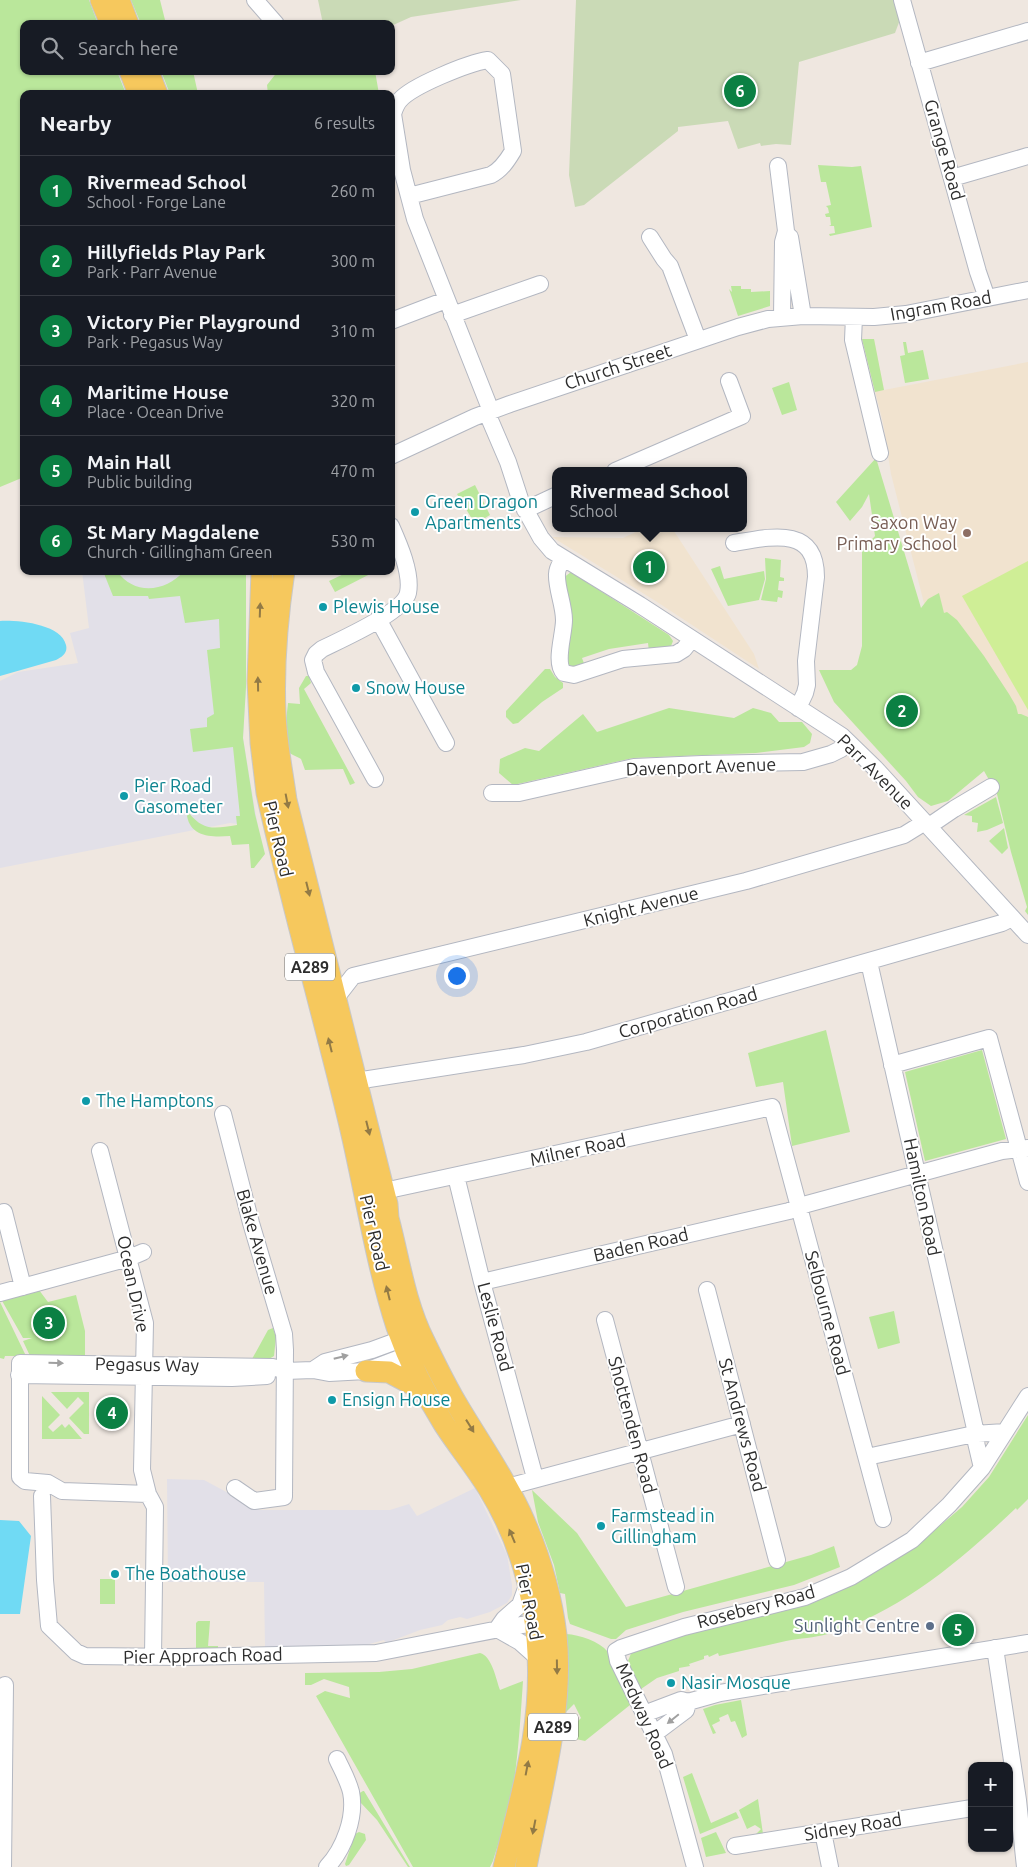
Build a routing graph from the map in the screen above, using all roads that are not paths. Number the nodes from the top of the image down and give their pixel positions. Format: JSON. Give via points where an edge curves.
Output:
{"nodes":[{"id":1,"x":101,"y":0,"type":"edge"},
{"id":2,"x":119,"y":0,"type":"edge"},
{"id":3,"x":255,"y":0,"type":"edge"},
{"id":4,"x":902,"y":0,"type":"edge"},
{"id":5,"x":109,"y":20,"type":"edge"},
{"id":6,"x":126,"y":20,"type":"edge"},
{"id":7,"x":272,"y":20,"type":"edge"},
{"id":8,"x":1028,"y":31,"type":"edge"},
{"id":9,"x":919,"y":63,"type":"junction"},
{"id":10,"x":132,"y":75,"type":"edge"},
{"id":11,"x":150,"y":75,"type":"edge"},
{"id":12,"x":137,"y":90,"type":"edge"},
{"id":13,"x":155,"y":90,"type":"edge"},
{"id":14,"x":395,"y":108,"type":"edge"},
{"id":15,"x":395,"y":130,"type":"edge"},
{"id":16,"x":1028,"y":156,"type":"edge"},
{"id":17,"x":778,"y":166,"type":"dead end"},
{"id":18,"x":952,"y":178,"type":"junction"},
{"id":19,"x":409,"y":196,"type":"junction"},
{"id":20,"x":786,"y":231,"type":"junction"},
{"id":21,"x":650,"y":238,"type":"dead end"},
{"id":22,"x":540,"y":284,"type":"dead end"},
{"id":23,"x":1028,"y":290,"type":"edge"},
{"id":24,"x":988,"y":298,"type":"junction"},
{"id":25,"x":446,"y":300,"type":"junction"},
{"id":26,"x":452,"y":315,"type":"junction"},
{"id":27,"x":803,"y":316,"type":"junction"},
{"id":28,"x":854,"y":316,"type":"junction"},
{"id":29,"x":782,"y":317,"type":"junction"},
{"id":30,"x":395,"y":319,"type":"edge"},
{"id":31,"x":698,"y":340,"type":"junction"},
{"id":32,"x":729,"y":381,"type":"dead end"},
{"id":33,"x":489,"y":412,"type":"junction"},
{"id":34,"x":880,"y":453,"type":"dead end"},
{"id":35,"x":395,"y":454,"type":"edge"},
{"id":36,"x":624,"y":467,"type":"edge"},
{"id":37,"x":552,"y":497,"type":"edge"},
{"id":38,"x":525,"y":510,"type":"junction"},
{"id":39,"x":395,"y":538,"type":"edge"},
{"id":40,"x":734,"y":543,"type":"dead end"},
{"id":41,"x":563,"y":559,"type":"junction"},
{"id":42,"x":262,"y":575,"type":"edge"},
{"id":43,"x":284,"y":575,"type":"edge"},
{"id":44,"x":378,"y":620,"type":"junction"},
{"id":45,"x":692,"y":639,"type":"junction"},
{"id":46,"x":798,"y":708,"type":"junction"},
{"id":47,"x":848,"y":742,"type":"junction"},
{"id":48,"x":446,"y":743,"type":"dead end"},
{"id":49,"x":375,"y":779,"type":"dead end"},
{"id":50,"x":991,"y":787,"type":"dead end"},
{"id":51,"x":492,"y":793,"type":"dead end"},
{"id":52,"x":927,"y":824,"type":"junction"},
{"id":53,"x":1012,"y":918,"type":"junction"},
{"id":54,"x":1028,"y":935,"type":"edge"},
{"id":55,"x":869,"y":962,"type":"junction"},
{"id":56,"x":326,"y":963,"type":"junction"},
{"id":57,"x":353,"y":976,"type":"junction"},
{"id":58,"x":336,"y":998,"type":"junction"},
{"id":59,"x":892,"y":1065,"type":"junction"},
{"id":60,"x":356,"y":1081,"type":"junction"},
{"id":61,"x":772,"y":1107,"type":"joint"},
{"id":62,"x":223,"y":1114,"type":"dead end"},
{"id":63,"x":1024,"y":1148,"type":"edge"},
{"id":64,"x":100,"y":1151,"type":"dead end"},
{"id":65,"x":918,"y":1174,"type":"junction"},
{"id":66,"x":456,"y":1176,"type":"junction"},
{"id":67,"x":1028,"y":1182,"type":"edge"},
{"id":68,"x":384,"y":1191,"type":"junction"},
{"id":69,"x":799,"y":1207,"type":"junction"},
{"id":70,"x":4,"y":1212,"type":"dead end"},
{"id":71,"x":136,"y":1255,"type":"junction"},
{"id":72,"x":482,"y":1282,"type":"junction"},
{"id":73,"x":23,"y":1287,"type":"junction"},
{"id":74,"x":707,"y":1290,"type":"dead end"},
{"id":75,"x":0,"y":1293,"type":"edge"},
{"id":76,"x":605,"y":1320,"type":"dead end"},
{"id":77,"x":423,"y":1340,"type":"junction"},
{"id":78,"x":405,"y":1347,"type":"junction"},
{"id":79,"x":312,"y":1370,"type":"junction"},
{"id":80,"x":144,"y":1371,"type":"junction"},
{"id":81,"x":285,"y":1371,"type":"junction"},
{"id":82,"x":366,"y":1371,"type":"junction"},
{"id":83,"x":425,"y":1391,"type":"junction"},
{"id":84,"x":1028,"y":1396,"type":"edge"},
{"id":85,"x":742,"y":1424,"type":"junction"},
{"id":86,"x":1005,"y":1432,"type":"junction"},
{"id":87,"x":975,"y":1434,"type":"junction"},
{"id":88,"x":639,"y":1451,"type":"junction"},
{"id":89,"x":867,"y":1457,"type":"junction"},
{"id":90,"x":982,"y":1468,"type":"junction"},
{"id":91,"x":535,"y":1478,"type":"junction"},
{"id":92,"x":507,"y":1487,"type":"junction"},
{"id":93,"x":235,"y":1488,"type":"dead end"},
{"id":94,"x":148,"y":1494,"type":"junction"},
{"id":95,"x":42,"y":1496,"type":"dead end"},
{"id":96,"x":883,"y":1519,"type":"dead end"},
{"id":97,"x":777,"y":1560,"type":"dead end"},
{"id":98,"x":528,"y":1582,"type":"junction"},
{"id":99,"x":676,"y":1587,"type":"dead end"},
{"id":100,"x":536,"y":1624,"type":"junction"},
{"id":101,"x":496,"y":1629,"type":"junction"},
{"id":102,"x":556,"y":1635,"type":"junction"},
{"id":103,"x":1028,"y":1643,"type":"edge"},
{"id":104,"x":995,"y":1648,"type":"junction"},
{"id":105,"x":616,"y":1651,"type":"joint"},
{"id":106,"x":153,"y":1657,"type":"junction"},
{"id":107,"x":539,"y":1659,"type":"junction"},
{"id":108,"x":5,"y":1685,"type":"dead end"},
{"id":109,"x":688,"y":1702,"type":"junction"},
{"id":110,"x":644,"y":1714,"type":"junction"},
{"id":111,"x":654,"y":1734,"type":"junction"},
{"id":112,"x":337,"y":1759,"type":"dead end"},
{"id":113,"x":1014,"y":1801,"type":"edge"},
{"id":114,"x":968,"y":1809,"type":"edge"},
{"id":115,"x":823,"y":1832,"type":"junction"},
{"id":116,"x":734,"y":1846,"type":"dead end"},
{"id":117,"x":332,"y":1865,"type":"edge"},
{"id":118,"x":3,"y":1867,"type":"edge"},
{"id":119,"x":504,"y":1867,"type":"edge"},
{"id":120,"x":526,"y":1867,"type":"edge"},
{"id":121,"x":695,"y":1867,"type":"edge"},
{"id":122,"x":830,"y":1867,"type":"edge"},
{"id":123,"x":1025,"y":1867,"type":"edge"}],
"edges":[{"from":1,"to":5,"type":"main road"},
{"from":2,"to":6,"type":"main road"},
{"from":3,"to":7,"type":"street"},
{"from":4,"to":9,"type":"street","name":"Grange Road"},
{"from":8,"to":9,"type":"street"},
{"from":9,"to":18,"type":"street","name":"Grange Road"},
{"from":10,"to":12,"type":"main road"},
{"from":11,"to":13,"type":"main road"},
{"from":14,"to":19,"type":"street","via":[[411,91],[461,67],[488,60],[502,74],[513,151],[509,158],[499,171]]},
{"from":15,"to":19,"type":"street"},
{"from":16,"to":18,"type":"street"},
{"from":17,"to":20,"type":"street"},
{"from":18,"to":24,"type":"street","name":"Grange Road"},
{"from":19,"to":25,"type":"street","name":"Parr Avenue"},
{"from":20,"to":27,"type":"street","via":[[791,238]]},
{"from":20,"to":29,"type":"street"},
{"from":21,"to":31,"type":"street","via":[[670,266]]},
{"from":22,"to":26,"type":"street"},
{"from":23,"to":24,"type":"street","name":"Ingram Road"},
{"from":24,"to":28,"type":"street","name":"Ingram Road","via":[[906,314]]},
{"from":25,"to":26,"type":"street","name":"Parr Avenue"},
{"from":25,"to":30,"type":"street"},
{"from":26,"to":33,"type":"street","name":"Parr Avenue"},
{"from":27,"to":28,"type":"street","name":"Church Street"},
{"from":27,"to":29,"type":"street","name":"Church Street"},
{"from":28,"to":34,"type":"street","via":[[853,340]]},
{"from":29,"to":31,"type":"street","name":"Church Street"},
{"from":31,"to":33,"type":"street","name":"Church Street"},
{"from":32,"to":36,"type":"street","via":[[742,416]]},
{"from":33,"to":35,"type":"street","name":"Church Street"},
{"from":33,"to":38,"type":"street","name":"Parr Avenue"},
{"from":37,"to":38,"type":"street"},
{"from":38,"to":41,"type":"street","name":"Parr Avenue","via":[[544,542]]},
{"from":39,"to":44,"type":"street","via":[[409,578],[408,593],[396,610]]},
{"from":40,"to":46,"type":"street","via":[[768,537],[798,540],[810,549],[816,564],[806,661],[807,685]]},
{"from":41,"to":45,"type":"street","name":"Parr Avenue"},
{"from":41,"to":45,"type":"street","via":[[556,576],[564,617],[559,660],[564,674],[574,675],[623,659],[674,654],[684,649]]},
{"from":78,"to":42,"type":"main road","name":"Pier Road","number":"A289","one_way":true,"via":[[389,1298],[354,1141],[268,793],[260,743],[258,691]]},
{"from":43,"to":56,"type":"main road","name":"Pier Road","number":"A289","one_way":true,"via":[[277,633],[277,738],[286,800]]},
{"from":44,"to":48,"type":"street"},
{"from":44,"to":49,"type":"street","via":[[322,649],[313,660],[316,672]]},
{"from":45,"to":46,"type":"street","name":"Parr Avenue"},
{"from":46,"to":47,"type":"street","name":"Parr Avenue"},
{"from":47,"to":51,"type":"street","name":"Davenport Avenue","via":[[831,754],[798,763],[634,767],[520,793]]},
{"from":47,"to":52,"type":"street","name":"Parr Avenue"},
{"from":50,"to":52,"type":"street","name":"Knight Avenue"},
{"from":52,"to":53,"type":"street","name":"Parr Avenue"},
{"from":52,"to":57,"type":"street","name":"Knight Avenue","via":[[901,836],[746,881]]},
{"from":53,"to":54,"type":"street","name":"Parr Avenue"},
{"from":53,"to":55,"type":"street","name":"Corporation Road"},
{"from":55,"to":59,"type":"street","name":"Hamilton Road"},
{"from":55,"to":60,"type":"street","name":"Corporation Road","via":[[586,1042]]},
{"from":56,"to":57,"type":"street","via":[[333,962]]},
{"from":56,"to":58,"type":"main road","name":"Pier Road","number":"A289"},
{"from":57,"to":58,"type":"street"},
{"from":58,"to":60,"type":"main road","name":"Pier Road","number":"A289"},
{"from":59,"to":63,"type":"street","via":[[989,1038]]},
{"from":59,"to":65,"type":"street","name":"Hamilton Road"},
{"from":60,"to":68,"type":"main road","name":"Pier Road","number":"A289","one_way":true},
{"from":61,"to":66,"type":"street","name":"Milner Road"},
{"from":61,"to":69,"type":"street","name":"Selbourne Road"},
{"from":62,"to":81,"type":"street","name":"Blake Avenue","via":[[284,1334]]},
{"from":63,"to":65,"type":"street","name":"Baden Road"},
{"from":63,"to":67,"type":"street"},
{"from":64,"to":71,"type":"street","name":"Ocean Drive"},
{"from":65,"to":69,"type":"street","name":"Baden Road"},
{"from":65,"to":87,"type":"street","name":"Hamilton Road"},
{"from":66,"to":68,"type":"street","name":"Milner Road"},
{"from":66,"to":72,"type":"street","name":"Leslie Road"},
{"from":68,"to":77,"type":"main road","name":"Pier Road","number":"A289","via":[[413,1316]]},
{"from":69,"to":72,"type":"street","name":"Baden Road"},
{"from":69,"to":89,"type":"street","name":"Selbourne Road"},
{"from":70,"to":73,"type":"street"},
{"from":71,"to":73,"type":"street"},
{"from":71,"to":80,"type":"street","name":"Ocean Drive","via":[[145,1323]]},
{"from":72,"to":91,"type":"street","name":"Leslie Road"},
{"from":73,"to":75,"type":"street"},
{"from":74,"to":85,"type":"street","name":"St Andrews Road"},
{"from":76,"to":88,"type":"street","name":"Shottenden Road"},
{"from":77,"to":78,"type":"main road","name":"Pegasus Way"},
{"from":77,"to":92,"type":"main road","name":"Pier Road","number":"A289","one_way":true,"via":[[451,1395]]},
{"from":79,"to":78,"type":"street","name":"Pegasus Way","one_way":true,"via":[[325,1362],[372,1350]]},
{"from":78,"to":82,"type":"street","name":"Pegasus Way"},
{"from":78,"to":83,"type":"main road","name":"Pier Road","number":"A289"},
{"from":79,"to":81,"type":"street","name":"Pegasus Way"},
{"from":79,"to":82,"type":"street","name":"Pegasus Way","via":[[329,1373]]},
{"from":80,"to":81,"type":"street","name":"Pegasus Way","via":[[248,1378],[273,1376]]},
{"from":80,"to":94,"type":"street","name":"Ocean Drive","via":[[142,1470]]},
{"from":80,"to":94,"type":"street","name":"Pegasus Way","via":[[19,1375],[20,1477],[25,1481],[48,1482],[62,1492]]},
{"from":81,"to":93,"type":"street","via":[[284,1497],[254,1501]]},
{"from":82,"to":83,"type":"main road","via":[[389,1372]]},
{"from":98,"to":83,"type":"main road","name":"Pier Road","number":"A289","one_way":true,"via":[[515,1541],[490,1489]]},
{"from":84,"to":86,"type":"street","name":"Rosebery Road"},
{"from":85,"to":88,"type":"street"},
{"from":85,"to":97,"type":"street","name":"St Andrews Road"},
{"from":86,"to":87,"type":"street"},
{"from":86,"to":90,"type":"street","name":"Rosebery Road"},
{"from":87,"to":89,"type":"street"},
{"from":87,"to":90,"type":"street","name":"Hamilton Road"},
{"from":88,"to":91,"type":"street"},
{"from":88,"to":99,"type":"street","name":"Shottenden Road"},
{"from":89,"to":96,"type":"street","name":"Selbourne Road"},
{"from":90,"to":105,"type":"street","name":"Rosebery Road","via":[[950,1505],[912,1540],[851,1578],[805,1597],[684,1626]]},
{"from":91,"to":92,"type":"street"},
{"from":92,"to":102,"type":"main road","name":"Pier Road","number":"A289","via":[[528,1529],[540,1563]]},
{"from":94,"to":106,"type":"street","name":"Ocean Drive","via":[[155,1507]]},
{"from":95,"to":106,"type":"street","name":"Pier Approach Road","via":[[49,1626],[83,1656]]},
{"from":98,"to":100,"type":"main road","name":"Pier Road","number":"A289"},
{"from":98,"to":101,"type":"street","via":[[520,1605]]},
{"from":100,"to":101,"type":"street","name":"Pier Approach Road"},
{"from":100,"to":102,"type":"street"},
{"from":100,"to":107,"type":"main road","name":"Pier Road","number":"A289"},
{"from":101,"to":106,"type":"street","name":"Pier Approach Road","via":[[376,1653]]},
{"from":101,"to":107,"type":"street","via":[[520,1642]]},
{"from":102,"to":120,"type":"main road","name":"Pier Road","number":"A289","one_way":true,"via":[[558,1677],[554,1724]]},
{"from":103,"to":104,"type":"street"},
{"from":104,"to":109,"type":"street","via":[[720,1693]]},
{"from":104,"to":113,"type":"street"},
{"from":105,"to":110,"type":"street","name":"Medway Road"},
{"from":119,"to":107,"type":"main road","name":"Pier Road","number":"A289","one_way":true,"via":[[533,1740]]},
{"from":108,"to":118,"type":"street"},
{"from":109,"to":110,"type":"street","via":[[681,1700]]},
{"from":109,"to":111,"type":"street","one_way":true,"via":[[686,1710]]},
{"from":110,"to":111,"type":"street","name":"Medway Road"},
{"from":111,"to":121,"type":"street","name":"Medway Road","via":[[672,1778]]},
{"from":112,"to":117,"type":"street","via":[[348,1780],[352,1808],[345,1837]]},
{"from":113,"to":123,"type":"street"},
{"from":114,"to":115,"type":"street","name":"Sidney Road"},
{"from":115,"to":116,"type":"street","name":"Sidney Road"},
{"from":115,"to":122,"type":"street"}]}
